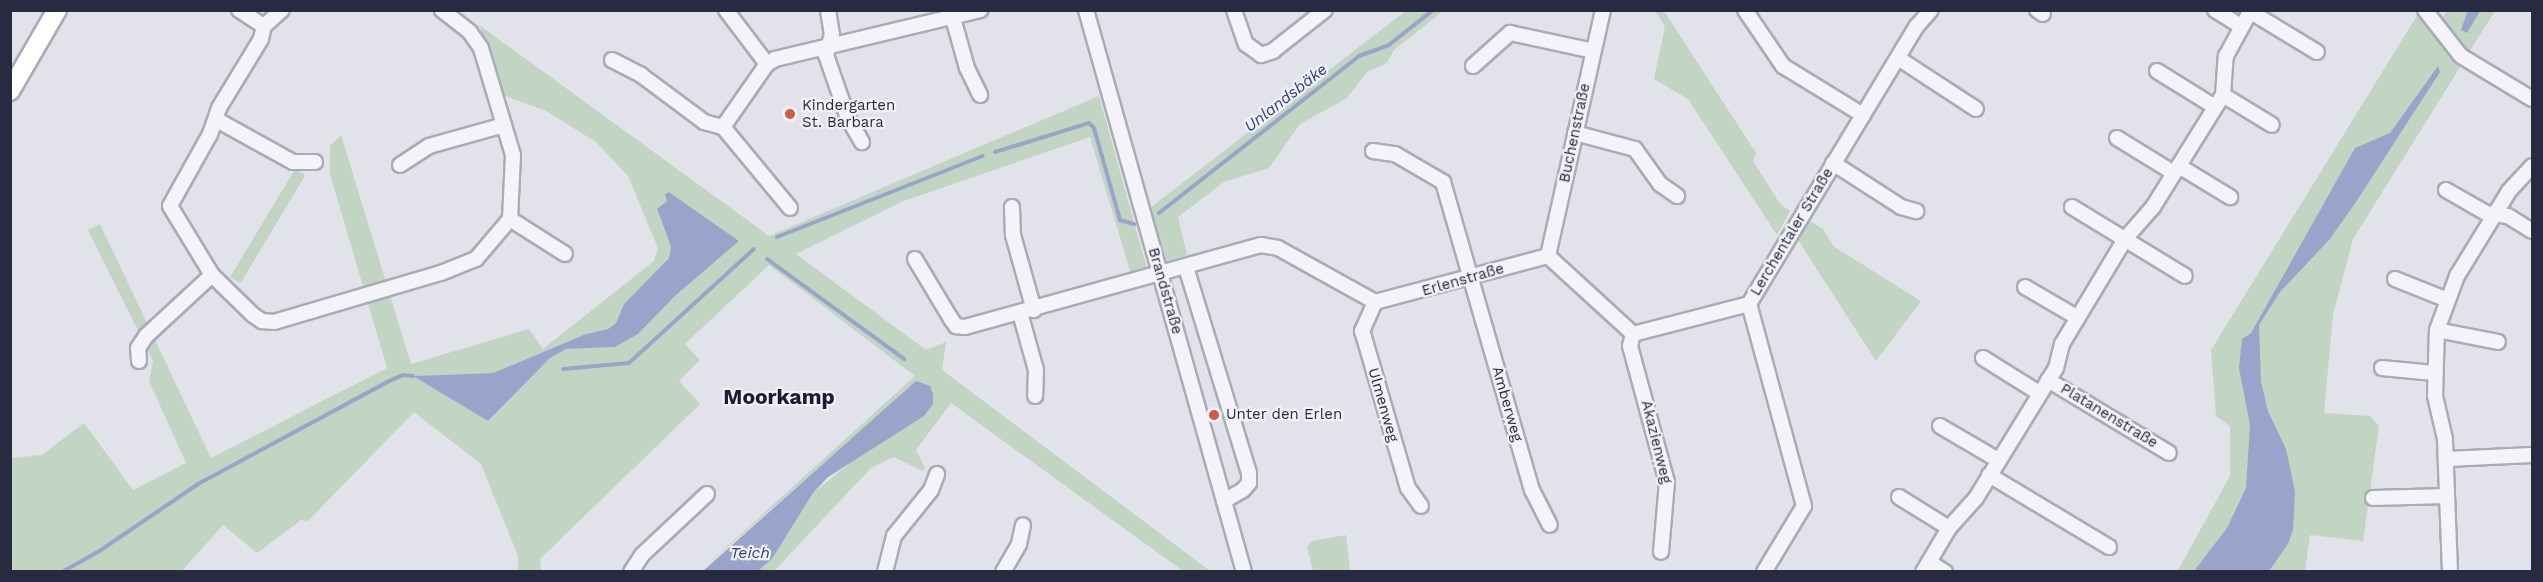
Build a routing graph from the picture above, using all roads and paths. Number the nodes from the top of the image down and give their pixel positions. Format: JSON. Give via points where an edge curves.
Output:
{"nodes":[{"id":1,"x":57,"y":10,"type":"edge"},
{"id":2,"x":239,"y":10,"type":"edge"},
{"id":3,"x":282,"y":10,"type":"edge"},
{"id":4,"x":442,"y":10,"type":"edge"},
{"id":5,"x":726,"y":10,"type":"edge"},
{"id":6,"x":828,"y":10,"type":"edge"},
{"id":7,"x":980,"y":10,"type":"edge"},
{"id":8,"x":1086,"y":10,"type":"edge"},
{"id":9,"x":1234,"y":10,"type":"edge"},
{"id":10,"x":1325,"y":10,"type":"edge"},
{"id":11,"x":1603,"y":10,"type":"edge"},
{"id":12,"x":1745,"y":10,"type":"edge"},
{"id":13,"x":2215,"y":10,"type":"edge"},
{"id":14,"x":2425,"y":10,"type":"edge"},
{"id":15,"x":2251,"y":11,"type":"edge"},
{"id":16,"x":1926,"y":12,"type":"edge"},
{"id":17,"x":931,"y":16,"type":"edge"},
{"id":18,"x":953,"y":18,"type":"junction"},
{"id":19,"x":264,"y":26,"type":"junction"},
{"id":20,"x":2241,"y":27,"type":"junction"},
{"id":21,"x":831,"y":44,"type":"junction"},
{"id":22,"x":1593,"y":51,"type":"junction"},
{"id":23,"x":2317,"y":52,"type":"dead end"},
{"id":24,"x":1899,"y":58,"type":"junction"},
{"id":25,"x":612,"y":60,"type":"dead end"},
{"id":26,"x":767,"y":64,"type":"junction"},
{"id":27,"x":1473,"y":66,"type":"dead end"},
{"id":28,"x":2157,"y":71,"type":"dead end"},
{"id":29,"x":10,"y":91,"type":"edge"},
{"id":30,"x":980,"y":95,"type":"dead end"},
{"id":31,"x":2223,"y":95,"type":"junction"},
{"id":32,"x":2532,"y":99,"type":"edge"},
{"id":33,"x":2215,"y":107,"type":"junction"},
{"id":34,"x":1976,"y":109,"type":"dead end"},
{"id":35,"x":1863,"y":116,"type":"junction"},
{"id":36,"x":217,"y":120,"type":"junction"},
{"id":37,"x":504,"y":125,"type":"junction"},
{"id":38,"x":2272,"y":125,"type":"dead end"},
{"id":39,"x":723,"y":127,"type":"junction"},
{"id":40,"x":1575,"y":133,"type":"junction"},
{"id":41,"x":2117,"y":138,"type":"dead end"},
{"id":42,"x":862,"y":142,"type":"dead end"},
{"id":43,"x":1373,"y":151,"type":"dead end"},
{"id":44,"x":315,"y":162,"type":"dead end"},
{"id":45,"x":1833,"y":163,"type":"junction"},
{"id":46,"x":400,"y":165,"type":"dead end"},
{"id":47,"x":2532,"y":166,"type":"edge"},
{"id":48,"x":2177,"y":170,"type":"junction"},
{"id":49,"x":2446,"y":189,"type":"dead end"},
{"id":50,"x":1677,"y":196,"type":"dead end"},
{"id":51,"x":2230,"y":196,"type":"dead end"},
{"id":52,"x":1012,"y":207,"type":"dead end"},
{"id":53,"x":2072,"y":207,"type":"dead end"},
{"id":54,"x":790,"y":208,"type":"dead end"},
{"id":55,"x":1916,"y":212,"type":"dead end"},
{"id":56,"x":2495,"y":214,"type":"junction"},
{"id":57,"x":510,"y":219,"type":"junction"},
{"id":58,"x":2532,"y":231,"type":"edge"},
{"id":59,"x":2124,"y":239,"type":"junction"},
{"id":60,"x":564,"y":254,"type":"dead end"},
{"id":61,"x":1548,"y":256,"type":"junction"},
{"id":62,"x":915,"y":259,"type":"dead end"},
{"id":63,"x":1186,"y":267,"type":"junction"},
{"id":64,"x":212,"y":274,"type":"junction"},
{"id":65,"x":1160,"y":274,"type":"junction"},
{"id":66,"x":2185,"y":276,"type":"dead end"},
{"id":67,"x":1470,"y":279,"type":"junction"},
{"id":68,"x":2396,"y":279,"type":"dead end"},
{"id":69,"x":2025,"y":287,"type":"dead end"},
{"id":70,"x":2445,"y":299,"type":"junction"},
{"id":71,"x":1375,"y":302,"type":"junction"},
{"id":72,"x":1749,"y":304,"type":"junction"},
{"id":73,"x":1034,"y":310,"type":"junction"},
{"id":74,"x":1020,"y":313,"type":"junction"},
{"id":75,"x":2078,"y":318,"type":"junction"},
{"id":76,"x":2437,"y":330,"type":"junction"},
{"id":77,"x":1633,"y":334,"type":"junction"},
{"id":78,"x":2498,"y":342,"type":"dead end"},
{"id":79,"x":1983,"y":358,"type":"dead end"},
{"id":80,"x":139,"y":361,"type":"dead end"},
{"id":81,"x":2382,"y":368,"type":"dead end"},
{"id":82,"x":2434,"y":373,"type":"junction"},
{"id":83,"x":2048,"y":380,"type":"junction"},
{"id":84,"x":2039,"y":393,"type":"junction"},
{"id":85,"x":1035,"y":396,"type":"dead end"},
{"id":86,"x":1940,"y":426,"type":"dead end"},
{"id":87,"x":2169,"y":453,"type":"dead end"},
{"id":88,"x":2532,"y":455,"type":"edge"},
{"id":89,"x":2447,"y":459,"type":"junction"},
{"id":90,"x":1998,"y":460,"type":"junction"},
{"id":91,"x":937,"y":474,"type":"dead end"},
{"id":92,"x":1989,"y":475,"type":"junction"},
{"id":93,"x":707,"y":494,"type":"dead end"},
{"id":94,"x":2447,"y":496,"type":"junction"},
{"id":95,"x":1899,"y":497,"type":"dead end"},
{"id":96,"x":2373,"y":498,"type":"dead end"},
{"id":97,"x":1224,"y":501,"type":"junction"},
{"id":98,"x":1421,"y":506,"type":"dead end"},
{"id":99,"x":1023,"y":525,"type":"dead end"},
{"id":100,"x":1550,"y":525,"type":"dead end"},
{"id":101,"x":1949,"y":528,"type":"junction"},
{"id":102,"x":2109,"y":547,"type":"dead end"},
{"id":103,"x":1661,"y":552,"type":"dead end"},
{"id":104,"x":1926,"y":567,"type":"edge"},
{"id":105,"x":632,"y":571,"type":"edge"},
{"id":106,"x":885,"y":572,"type":"edge"},
{"id":107,"x":1004,"y":572,"type":"edge"},
{"id":108,"x":1244,"y":572,"type":"edge"},
{"id":109,"x":1764,"y":572,"type":"edge"},
{"id":110,"x":1945,"y":572,"type":"edge"},
{"id":111,"x":2450,"y":572,"type":"edge"}],
"edges":[{"from":1,"to":29,"type":"main road"},
{"from":2,"to":19,"type":"street"},
{"from":3,"to":19,"type":"street"},
{"from":4,"to":37,"type":"street","via":[[476,39]]},
{"from":5,"to":26,"type":"street"},
{"from":6,"to":21,"type":"street"},
{"from":7,"to":18,"type":"street"},
{"from":8,"to":65,"type":"street","name":"Brandstraße"},
{"from":9,"to":10,"type":"street","via":[[1246,44],[1261,55],[1273,51]]},
{"from":11,"to":22,"type":"street","name":"Buchenstraße"},
{"from":12,"to":35,"type":"street","via":[[1783,66]]},
{"from":13,"to":20,"type":"street"},
{"from":14,"to":32,"type":"street","via":[[2461,56]]},
{"from":15,"to":20,"type":"street","name":"Platanenstraße"},
{"from":15,"to":23,"type":"street","name":"Platanenstraße"},
{"from":16,"to":24,"type":"street","name":"Lerchentaler Straße"},
{"from":17,"to":18,"type":"street"},
{"from":17,"to":21,"type":"street"},
{"from":18,"to":30,"type":"street"},
{"from":19,"to":36,"type":"street"},
{"from":20,"to":31,"type":"street","name":"Platanenstraße","via":[[2226,56]]},
{"from":21,"to":26,"type":"street"},
{"from":21,"to":42,"type":"street","via":[[826,55],[848,118]]},
{"from":22,"to":27,"type":"street","via":[[1510,33]]},
{"from":22,"to":40,"type":"street","name":"Buchenstraße"},
{"from":24,"to":34,"type":"street"},
{"from":24,"to":35,"type":"street","name":"Lerchentaler Straße"},
{"from":25,"to":39,"type":"street","via":[[641,75],[704,122]]},
{"from":26,"to":39,"type":"street"},
{"from":28,"to":33,"type":"street"},
{"from":31,"to":33,"type":"street","name":"Platanenstraße"},
{"from":31,"to":38,"type":"street"},
{"from":33,"to":48,"type":"street","name":"Platanenstraße"},
{"from":35,"to":45,"type":"street","name":"Lerchentaler Straße"},
{"from":36,"to":44,"type":"street","via":[[293,162]]},
{"from":36,"to":64,"type":"street","via":[[170,206]]},
{"from":37,"to":46,"type":"street","via":[[429,146]]},
{"from":37,"to":57,"type":"street","via":[[515,167]]},
{"from":39,"to":54,"type":"street"},
{"from":40,"to":50,"type":"street","via":[[1635,149],[1660,184]]},
{"from":40,"to":61,"type":"street","name":"Buchenstraße"},
{"from":41,"to":48,"type":"street"},
{"from":43,"to":67,"type":"street","name":"Amberweg","via":[[1395,154],[1443,182]]},
{"from":45,"to":55,"type":"street","via":[[1901,207]]},
{"from":45,"to":72,"type":"street","name":"Lerchentaler Straße"},
{"from":47,"to":56,"type":"street"},
{"from":48,"to":51,"type":"street"},
{"from":48,"to":59,"type":"street","name":"Platanenstraße"},
{"from":49,"to":56,"type":"street","via":[[2486,213]]},
{"from":52,"to":73,"type":"street","via":[[1013,235]]},
{"from":53,"to":59,"type":"street"},
{"from":56,"to":58,"type":"street","via":[[2508,216]]},
{"from":56,"to":70,"type":"street"},
{"from":57,"to":60,"type":"street"},
{"from":57,"to":64,"type":"street","via":[[476,259],[274,322],[253,315]]},
{"from":59,"to":66,"type":"street"},
{"from":59,"to":75,"type":"street","name":"Platanenstraße"},
{"from":61,"to":67,"type":"street","name":"Erlenstraße"},
{"from":61,"to":77,"type":"street"},
{"from":62,"to":74,"type":"street","via":[[956,326]]},
{"from":63,"to":65,"type":"street"},
{"from":63,"to":71,"type":"street","via":[[1270,244]]},
{"from":63,"to":97,"type":"street","via":[[1249,473],[1249,483],[1243,490]]},
{"from":64,"to":80,"type":"street","via":[[146,336],[138,348]]},
{"from":65,"to":73,"type":"street"},
{"from":65,"to":97,"type":"street","name":"Brandstraße"},
{"from":67,"to":71,"type":"street","name":"Erlenstraße"},
{"from":67,"to":100,"type":"street","name":"Amberweg","via":[[1536,504]]},
{"from":68,"to":70,"type":"street"},
{"from":69,"to":75,"type":"street"},
{"from":70,"to":76,"type":"street"},
{"from":71,"to":98,"type":"street","name":"Ulmenweg","via":[[1362,331],[1408,488]]},
{"from":72,"to":77,"type":"street"},
{"from":72,"to":109,"type":"street","name":"Lerchentaler Straße","via":[[1804,506]]},
{"from":73,"to":74,"type":"street"},
{"from":74,"to":85,"type":"street","via":[[1036,370]]},
{"from":75,"to":83,"type":"street","name":"Platanenstraße"},
{"from":76,"to":78,"type":"street"},
{"from":76,"to":82,"type":"street"},
{"from":77,"to":103,"type":"street","name":"Akazienweg","via":[[1630,346],[1667,482]]},
{"from":79,"to":84,"type":"street","name":"Platanenstraße"},
{"from":81,"to":82,"type":"street"},
{"from":82,"to":89,"type":"street"},
{"from":83,"to":84,"type":"street","name":"Platanenstraße"},
{"from":83,"to":87,"type":"street","name":"Platanenstraße"},
{"from":84,"to":90,"type":"street","name":"Platanenstraße"},
{"from":86,"to":90,"type":"street"},
{"from":88,"to":89,"type":"street"},
{"from":89,"to":94,"type":"street"},
{"from":90,"to":92,"type":"street","name":"Platanenstraße"},
{"from":91,"to":106,"type":"street","via":[[931,490],[894,536]]},
{"from":92,"to":101,"type":"street","name":"Platanenstraße","via":[[1976,498]]},
{"from":92,"to":102,"type":"street"},
{"from":93,"to":105,"type":"street","via":[[642,555]]},
{"from":94,"to":96,"type":"street"},
{"from":94,"to":111,"type":"street"},
{"from":95,"to":101,"type":"street"},
{"from":97,"to":108,"type":"street","name":"Brandstraße"},
{"from":99,"to":107,"type":"street","via":[[1019,544]]},
{"from":101,"to":104,"type":"street","name":"Platanenstraße"},
{"from":104,"to":110,"type":"street","name":"Platanenstraße"}]}
